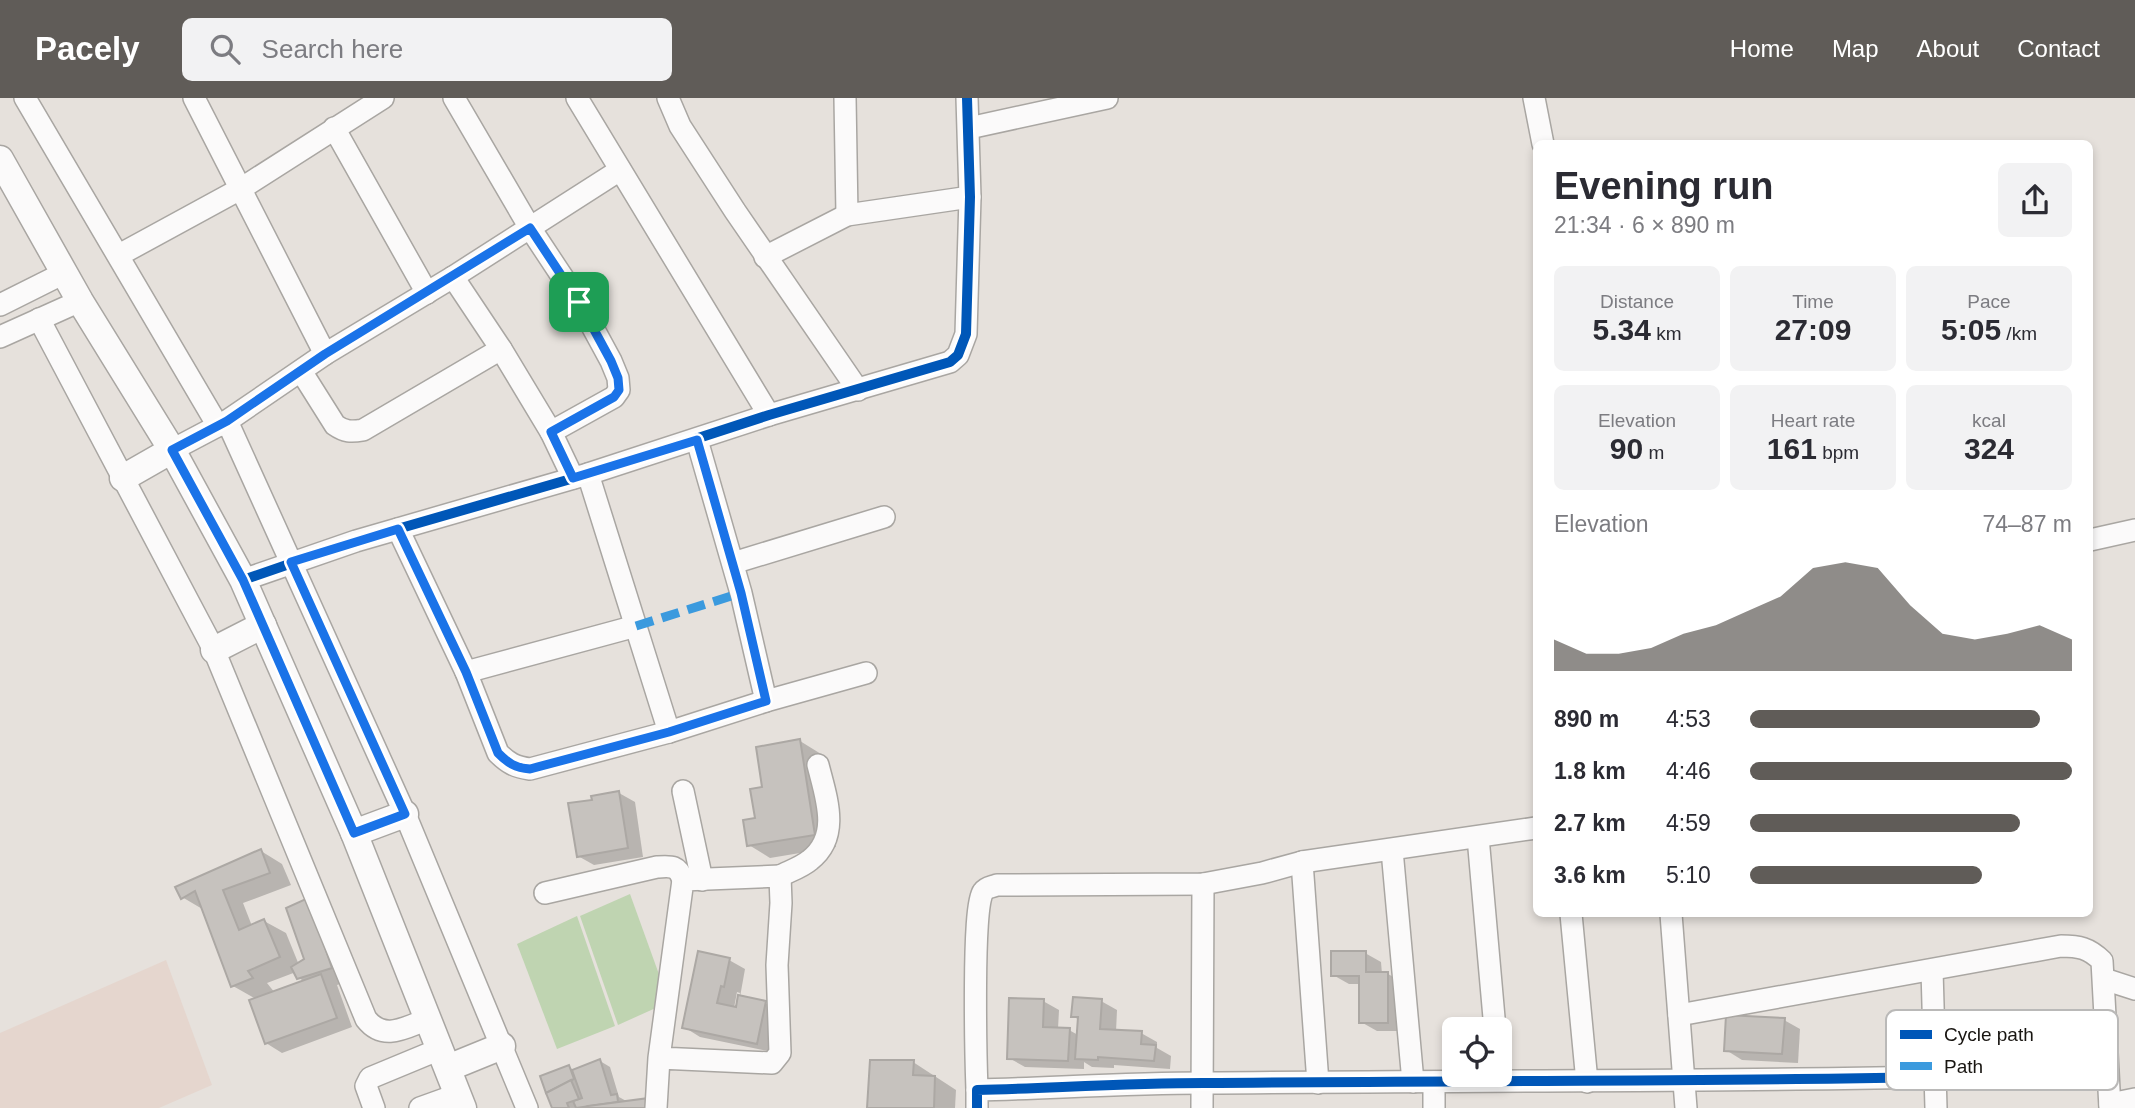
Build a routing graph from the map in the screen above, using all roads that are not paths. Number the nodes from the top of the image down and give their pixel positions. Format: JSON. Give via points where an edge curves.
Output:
{"nodes":[{"id":1,"x":25,"y":98,"type":"edge"},
{"id":2,"x":194,"y":98,"type":"edge"},
{"id":3,"x":383,"y":98,"type":"edge"},
{"id":4,"x":454,"y":98,"type":"edge"},
{"id":5,"x":576,"y":98,"type":"edge"},
{"id":6,"x":668,"y":98,"type":"edge"},
{"id":7,"x":845,"y":98,"type":"edge"},
{"id":8,"x":967,"y":98,"type":"edge"},
{"id":9,"x":1107,"y":98,"type":"edge"},
{"id":10,"x":1534,"y":98,"type":"edge"},
{"id":11,"x":334,"y":128,"type":"junction"},
{"id":12,"x":969,"y":128,"type":"junction"},
{"id":13,"x":1542,"y":140,"type":"edge"},
{"id":14,"x":0,"y":159,"type":"edge"},
{"id":15,"x":620,"y":170,"type":"junction"},
{"id":16,"x":242,"y":188,"type":"junction"},
{"id":17,"x":970,"y":197,"type":"junction"},
{"id":18,"x":846,"y":215,"type":"junction"},
{"id":19,"x":530,"y":228,"type":"junction"},
{"id":20,"x":119,"y":255,"type":"junction"},
{"id":21,"x":765,"y":257,"type":"junction"},
{"id":22,"x":64,"y":273,"type":"junction"},
{"id":23,"x":453,"y":277,"type":"junction"},
{"id":24,"x":427,"y":293,"type":"junction"},
{"id":25,"x":80,"y":301,"type":"junction"},
{"id":26,"x":0,"y":305,"type":"edge"},
{"id":27,"x":39,"y":319,"type":"junction"},
{"id":28,"x":0,"y":337,"type":"edge"},
{"id":29,"x":501,"y":349,"type":"junction"},
{"id":30,"x":325,"y":354,"type":"junction"},
{"id":31,"x":301,"y":371,"type":"junction"},
{"id":32,"x":858,"y":390,"type":"junction"},
{"id":33,"x":769,"y":415,"type":"junction"},
{"id":34,"x":223,"y":423,"type":"junction"},
{"id":35,"x":551,"y":432,"type":"junction"},
{"id":36,"x":697,"y":440,"type":"junction"},
{"id":37,"x":172,"y":450,"type":"junction"},
{"id":38,"x":581,"y":476,"type":"junction"},
{"id":39,"x":123,"y":478,"type":"junction"},
{"id":40,"x":884,"y":517,"type":"dead end"},
{"id":41,"x":398,"y":529,"type":"junction"},
{"id":42,"x":2135,"y":530,"type":"edge"},
{"id":43,"x":2093,"y":539,"type":"edge"},
{"id":44,"x":291,"y":562,"type":"junction"},
{"id":45,"x":733,"y":563,"type":"junction"},
{"id":46,"x":243,"y":580,"type":"junction"},
{"id":47,"x":263,"y":625,"type":"junction"},
{"id":48,"x":636,"y":626,"type":"junction"},
{"id":49,"x":214,"y":650,"type":"junction"},
{"id":50,"x":466,"y":672,"type":"junction"},
{"id":51,"x":866,"y":673,"type":"dead end"},
{"id":52,"x":766,"y":701,"type":"junction"},
{"id":53,"x":669,"y":732,"type":"junction"},
{"id":54,"x":818,"y":765,"type":"dead end"},
{"id":55,"x":683,"y":791,"type":"dead end"},
{"id":56,"x":405,"y":814,"type":"junction"},
{"id":57,"x":1533,"y":828,"type":"edge"},
{"id":58,"x":354,"y":833,"type":"junction"},
{"id":59,"x":1478,"y":837,"type":"junction"},
{"id":60,"x":1392,"y":850,"type":"junction"},
{"id":61,"x":1302,"y":862,"type":"junction"},
{"id":62,"x":780,"y":876,"type":"junction"},
{"id":63,"x":693,"y":880,"type":"junction"},
{"id":64,"x":1203,"y":884,"type":"junction"},
{"id":65,"x":545,"y":892,"type":"dead end"},
{"id":66,"x":1571,"y":917,"type":"edge"},
{"id":67,"x":1671,"y":917,"type":"edge"},
{"id":68,"x":1932,"y":970,"type":"junction"},
{"id":69,"x":2104,"y":979,"type":"junction"},
{"id":70,"x":2135,"y":989,"type":"edge"},
{"id":71,"x":1933,"y":1010,"type":"edge"},
{"id":72,"x":2105,"y":1010,"type":"edge"},
{"id":73,"x":1679,"y":1015,"type":"junction"},
{"id":74,"x":1494,"y":1017,"type":"edge"},
{"id":75,"x":428,"y":1019,"type":"junction"},
{"id":76,"x":502,"y":1046,"type":"junction"},
{"id":77,"x":659,"y":1058,"type":"junction"},
{"id":78,"x":444,"y":1059,"type":"junction"},
{"id":79,"x":1512,"y":1079,"type":"edge"},
{"id":80,"x":1886,"y":1079,"type":"edge"},
{"id":81,"x":1442,"y":1081,"type":"edge"},
{"id":82,"x":1423,"y":1082,"type":"junction"},
{"id":83,"x":1587,"y":1082,"type":"junction"},
{"id":84,"x":1685,"y":1082,"type":"junction"},
{"id":85,"x":1202,"y":1083,"type":"junction"},
{"id":86,"x":1318,"y":1083,"type":"junction"},
{"id":87,"x":1935,"y":1090,"type":"edge"},
{"id":88,"x":977,"y":1099,"type":"edge"},
{"id":89,"x":2135,"y":1099,"type":"edge"},
{"id":90,"x":463,"y":1103,"type":"edge"},
{"id":91,"x":2110,"y":1106,"type":"edge"},
{"id":92,"x":374,"y":1108,"type":"edge"},
{"id":93,"x":420,"y":1108,"type":"edge"},
{"id":94,"x":527,"y":1108,"type":"edge"},
{"id":95,"x":656,"y":1108,"type":"edge"},
{"id":96,"x":1202,"y":1108,"type":"edge"},
{"id":97,"x":1434,"y":1108,"type":"edge"},
{"id":98,"x":1686,"y":1108,"type":"edge"},
{"id":99,"x":1936,"y":1108,"type":"edge"}],
"edges":[{"from":1,"to":20,"type":"street"},
{"from":2,"to":16,"type":"street"},
{"from":3,"to":11,"type":"street"},
{"from":4,"to":19,"type":"street"},
{"from":5,"to":15,"type":"street"},
{"from":6,"to":21,"type":"street","via":[[680,126]]},
{"from":7,"to":18,"type":"street"},
{"from":8,"to":12,"type":"street"},
{"from":9,"to":12,"type":"street"},
{"from":10,"to":13,"type":"street"},
{"from":11,"to":16,"type":"street"},
{"from":11,"to":24,"type":"street"},
{"from":12,"to":17,"type":"street"},
{"from":14,"to":22,"type":"main road"},
{"from":15,"to":19,"type":"street"},
{"from":15,"to":33,"type":"street"},
{"from":16,"to":20,"type":"street"},
{"from":16,"to":30,"type":"street"},
{"from":17,"to":18,"type":"street"},
{"from":17,"to":32,"type":"street","via":[[966,334],[958,355],[925,371]]},
{"from":18,"to":21,"type":"street"},
{"from":19,"to":23,"type":"street"},
{"from":19,"to":35,"type":"street","via":[[579,302],[618,378],[614,397]]},
{"from":20,"to":34,"type":"street","via":[[178,361]]},
{"from":21,"to":32,"type":"street"},
{"from":22,"to":25,"type":"main road"},
{"from":22,"to":26,"type":"street"},
{"from":23,"to":24,"type":"street"},
{"from":23,"to":29,"type":"street"},
{"from":24,"to":30,"type":"street"},
{"from":25,"to":27,"type":"street"},
{"from":25,"to":37,"type":"main road"},
{"from":27,"to":28,"type":"street"},
{"from":27,"to":39,"type":"street"},
{"from":29,"to":31,"type":"street","via":[[363,430],[352,432],[335,425]]},
{"from":29,"to":35,"type":"street"},
{"from":30,"to":31,"type":"street"},
{"from":31,"to":34,"type":"street"},
{"from":32,"to":33,"type":"street"},
{"from":33,"to":36,"type":"street"},
{"from":34,"to":37,"type":"street"},
{"from":34,"to":44,"type":"street"},
{"from":35,"to":38,"type":"street"},
{"from":36,"to":38,"type":"street"},
{"from":36,"to":45,"type":"street"},
{"from":37,"to":39,"type":"main road"},
{"from":37,"to":46,"type":"main road"},
{"from":38,"to":41,"type":"street"},
{"from":38,"to":48,"type":"street"},
{"from":39,"to":49,"type":"street"},
{"from":40,"to":45,"type":"street"},
{"from":41,"to":44,"type":"street"},
{"from":41,"to":50,"type":"street"},
{"from":42,"to":43,"type":"street"},
{"from":44,"to":46,"type":"street"},
{"from":44,"to":56,"type":"street"},
{"from":45,"to":52,"type":"street"},
{"from":46,"to":47,"type":"main road"},
{"from":47,"to":49,"type":"main road"},
{"from":47,"to":58,"type":"main road"},
{"from":48,"to":50,"type":"street"},
{"from":48,"to":53,"type":"street"},
{"from":49,"to":75,"type":"street","via":[[366,1019],[380,1032],[392,1032]]},
{"from":50,"to":53,"type":"street","via":[[498,753],[516,768],[530,769]]},
{"from":51,"to":52,"type":"street"},
{"from":52,"to":53,"type":"street"},
{"from":54,"to":62,"type":"street","via":[[828,804],[828,837],[816,856]]},
{"from":55,"to":63,"type":"street"},
{"from":56,"to":58,"type":"main road"},
{"from":56,"to":76,"type":"street"},
{"from":57,"to":59,"type":"street"},
{"from":58,"to":75,"type":"main road"},
{"from":59,"to":60,"type":"street"},
{"from":59,"to":74,"type":"street"},
{"from":60,"to":61,"type":"street"},
{"from":60,"to":82,"type":"street"},
{"from":61,"to":64,"type":"street"},
{"from":61,"to":86,"type":"street"},
{"from":62,"to":63,"type":"street"},
{"from":62,"to":77,"type":"street","via":[[777,1058],[749,1062]]},
{"from":63,"to":65,"type":"street","via":[[677,868],[664,866]]},
{"from":63,"to":77,"type":"street"},
{"from":64,"to":85,"type":"street"},
{"from":64,"to":88,"type":"street","via":[[997,885],[982,892],[976,954]]},
{"from":66,"to":83,"type":"street"},
{"from":67,"to":73,"type":"street"},
{"from":68,"to":69,"type":"street","via":[[2080,946],[2102,961]]},
{"from":68,"to":71,"type":"street"},
{"from":68,"to":73,"type":"street"},
{"from":69,"to":70,"type":"street"},
{"from":69,"to":72,"type":"street"},
{"from":73,"to":84,"type":"street"},
{"from":75,"to":78,"type":"main road"},
{"from":76,"to":78,"type":"main road"},
{"from":76,"to":94,"type":"street"},
{"from":77,"to":95,"type":"street"},
{"from":78,"to":90,"type":"main road"},
{"from":78,"to":92,"type":"street","via":[[370,1078],[366,1086]]},
{"from":79,"to":83,"type":"street"},
{"from":80,"to":84,"type":"street"},
{"from":81,"to":82,"type":"street"},
{"from":82,"to":86,"type":"street"},
{"from":82,"to":97,"type":"street"},
{"from":83,"to":84,"type":"street"},
{"from":84,"to":98,"type":"street"},
{"from":85,"to":86,"type":"street"},
{"from":85,"to":88,"type":"street"},
{"from":85,"to":96,"type":"street"},
{"from":87,"to":99,"type":"street"},
{"from":89,"to":91,"type":"street"},
{"from":90,"to":93,"type":"street"}]}
